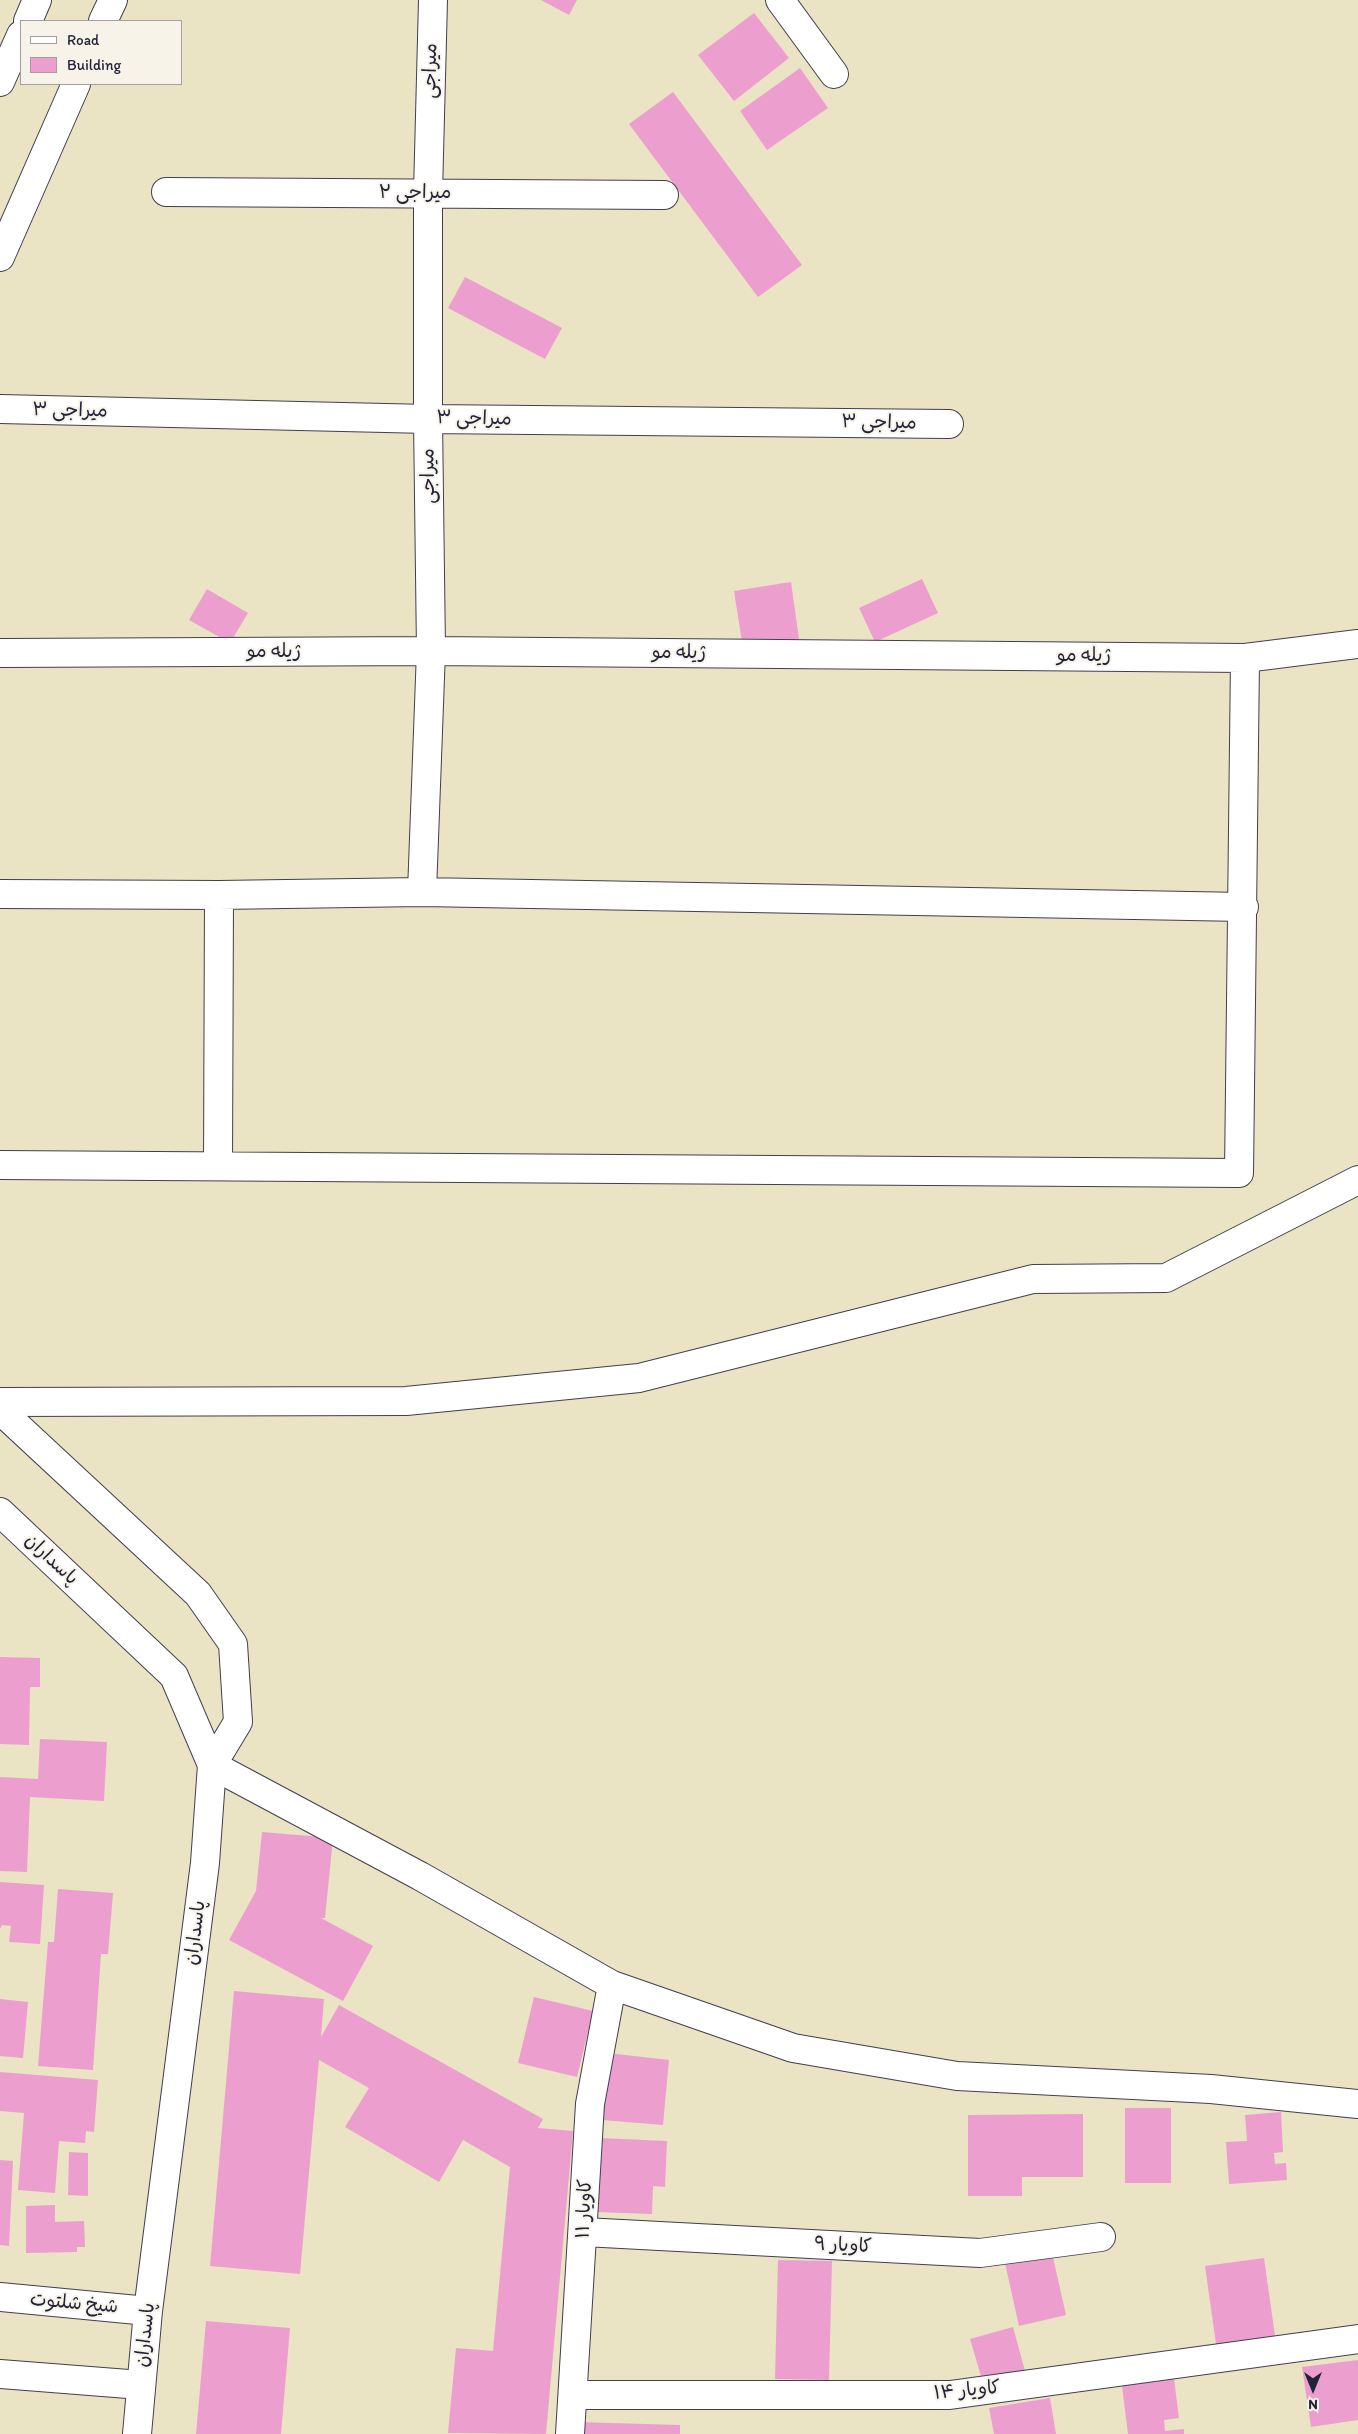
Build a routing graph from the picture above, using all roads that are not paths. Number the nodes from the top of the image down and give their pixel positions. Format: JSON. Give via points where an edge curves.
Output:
{"nodes":[{"id":1,"x":37,"y":0,"type":"edge"},
{"id":2,"x":113,"y":0,"type":"edge"},
{"id":3,"x":433,"y":0,"type":"edge"},
{"id":4,"x":780,"y":0,"type":"edge"},
{"id":5,"x":28,"y":20,"type":"edge"},
{"id":6,"x":103,"y":20,"type":"edge"},
{"id":7,"x":20,"y":37,"type":"edge"},
{"id":8,"x":834,"y":74,"type":"dead end"},
{"id":9,"x":0,"y":82,"type":"edge"},
{"id":10,"x":76,"y":85,"type":"edge"},
{"id":11,"x":166,"y":192,"type":"dead end"},
{"id":12,"x":428,"y":193,"type":"junction"},
{"id":13,"x":664,"y":195,"type":"dead end"},
{"id":14,"x":0,"y":257,"type":"edge"},
{"id":15,"x":0,"y":409,"type":"edge"},
{"id":16,"x":428,"y":419,"type":"junction"},
{"id":17,"x":949,"y":424,"type":"dead end"},
{"id":18,"x":1358,"y":644,"type":"edge"},
{"id":19,"x":432,"y":651,"type":"junction"},
{"id":20,"x":0,"y":654,"type":"edge"},
{"id":21,"x":1245,"y":658,"type":"junction"},
{"id":22,"x":422,"y":892,"type":"junction"},
{"id":23,"x":0,"y":894,"type":"edge"},
{"id":24,"x":219,"y":895,"type":"junction"},
{"id":25,"x":1244,"y":907,"type":"junction"},
{"id":26,"x":0,"y":1165,"type":"edge"},
{"id":27,"x":218,"y":1166,"type":"junction"},
{"id":28,"x":1358,"y":1180,"type":"edge"},
{"id":29,"x":0,"y":1402,"type":"edge"},
{"id":30,"x":0,"y":1410,"type":"edge"},
{"id":31,"x":0,"y":1512,"type":"edge"},
{"id":32,"x":212,"y":1765,"type":"junction"},
{"id":33,"x":612,"y":1985,"type":"junction"},
{"id":34,"x":1358,"y":2104,"type":"edge"},
{"id":35,"x":584,"y":2232,"type":"junction"},
{"id":36,"x":1101,"y":2237,"type":"dead end"},
{"id":37,"x":0,"y":2297,"type":"edge"},
{"id":38,"x":148,"y":2311,"type":"junction"},
{"id":39,"x":1358,"y":2339,"type":"edge"},
{"id":40,"x":0,"y":2374,"type":"edge"},
{"id":41,"x":141,"y":2385,"type":"junction"},
{"id":42,"x":573,"y":2395,"type":"junction"},
{"id":43,"x":137,"y":2434,"type":"edge"},
{"id":44,"x":570,"y":2434,"type":"edge"}],
"edges":[{"from":1,"to":5,"type":"street"},
{"from":2,"to":6,"type":"street"},
{"from":3,"to":12,"type":"street","name":"میراجی"},
{"from":4,"to":8,"type":"street"},
{"from":7,"to":9,"type":"street"},
{"from":10,"to":14,"type":"street"},
{"from":11,"to":12,"type":"street","name":"میراجی ۲"},
{"from":12,"to":13,"type":"street","name":"میراجی ۲"},
{"from":12,"to":16,"type":"street","name":"میراجی"},
{"from":15,"to":16,"type":"street","name":"میراجی ۳"},
{"from":16,"to":17,"type":"street","name":"میراجی ۳"},
{"from":16,"to":19,"type":"street","name":"میراجی"},
{"from":18,"to":21,"type":"street","name":"ژیله مو"},
{"from":19,"to":20,"type":"street","name":"ژیله مو"},
{"from":19,"to":21,"type":"street","name":"ژیله مو"},
{"from":19,"to":22,"type":"street","name":"میراجی"},
{"from":21,"to":25,"type":"street"},
{"from":22,"to":24,"type":"street"},
{"from":22,"to":25,"type":"street"},
{"from":23,"to":24,"type":"street"},
{"from":24,"to":27,"type":"street"},
{"from":25,"to":27,"type":"street","via":[[1240,1172]]},
{"from":26,"to":27,"type":"street"},
{"from":28,"to":29,"type":"street","via":[[1166,1278],[1033,1279],[639,1378],[406,1401]]},
{"from":30,"to":32,"type":"street","via":[[198,1594],[233,1644],[238,1722]]},
{"from":31,"to":32,"type":"street","name":"پاسداران","via":[[174,1676]]},
{"from":32,"to":33,"type":"street","via":[[420,1876]]},
{"from":32,"to":38,"type":"street","name":"پاسداران","via":[[205,1863]]},
{"from":33,"to":34,"type":"street","via":[[793,2048],[957,2076],[1211,2089]]},
{"from":33,"to":35,"type":"street","name":"کاویار ۱۱","via":[[590,2104]]},
{"from":35,"to":36,"type":"street","name":"کاویار ۹","via":[[980,2253]]},
{"from":35,"to":42,"type":"street","name":"کاویار ۱۱"},
{"from":37,"to":38,"type":"street","name":"شیخ شلتوت"},
{"from":38,"to":41,"type":"street","name":"پاسداران"},
{"from":39,"to":42,"type":"street","name":"کاویار ۱۴","via":[[950,2395]]},
{"from":40,"to":41,"type":"street"},
{"from":41,"to":43,"type":"street","name":"پاسداران"},
{"from":42,"to":44,"type":"street","name":"کاویار ۱۱"}]}
